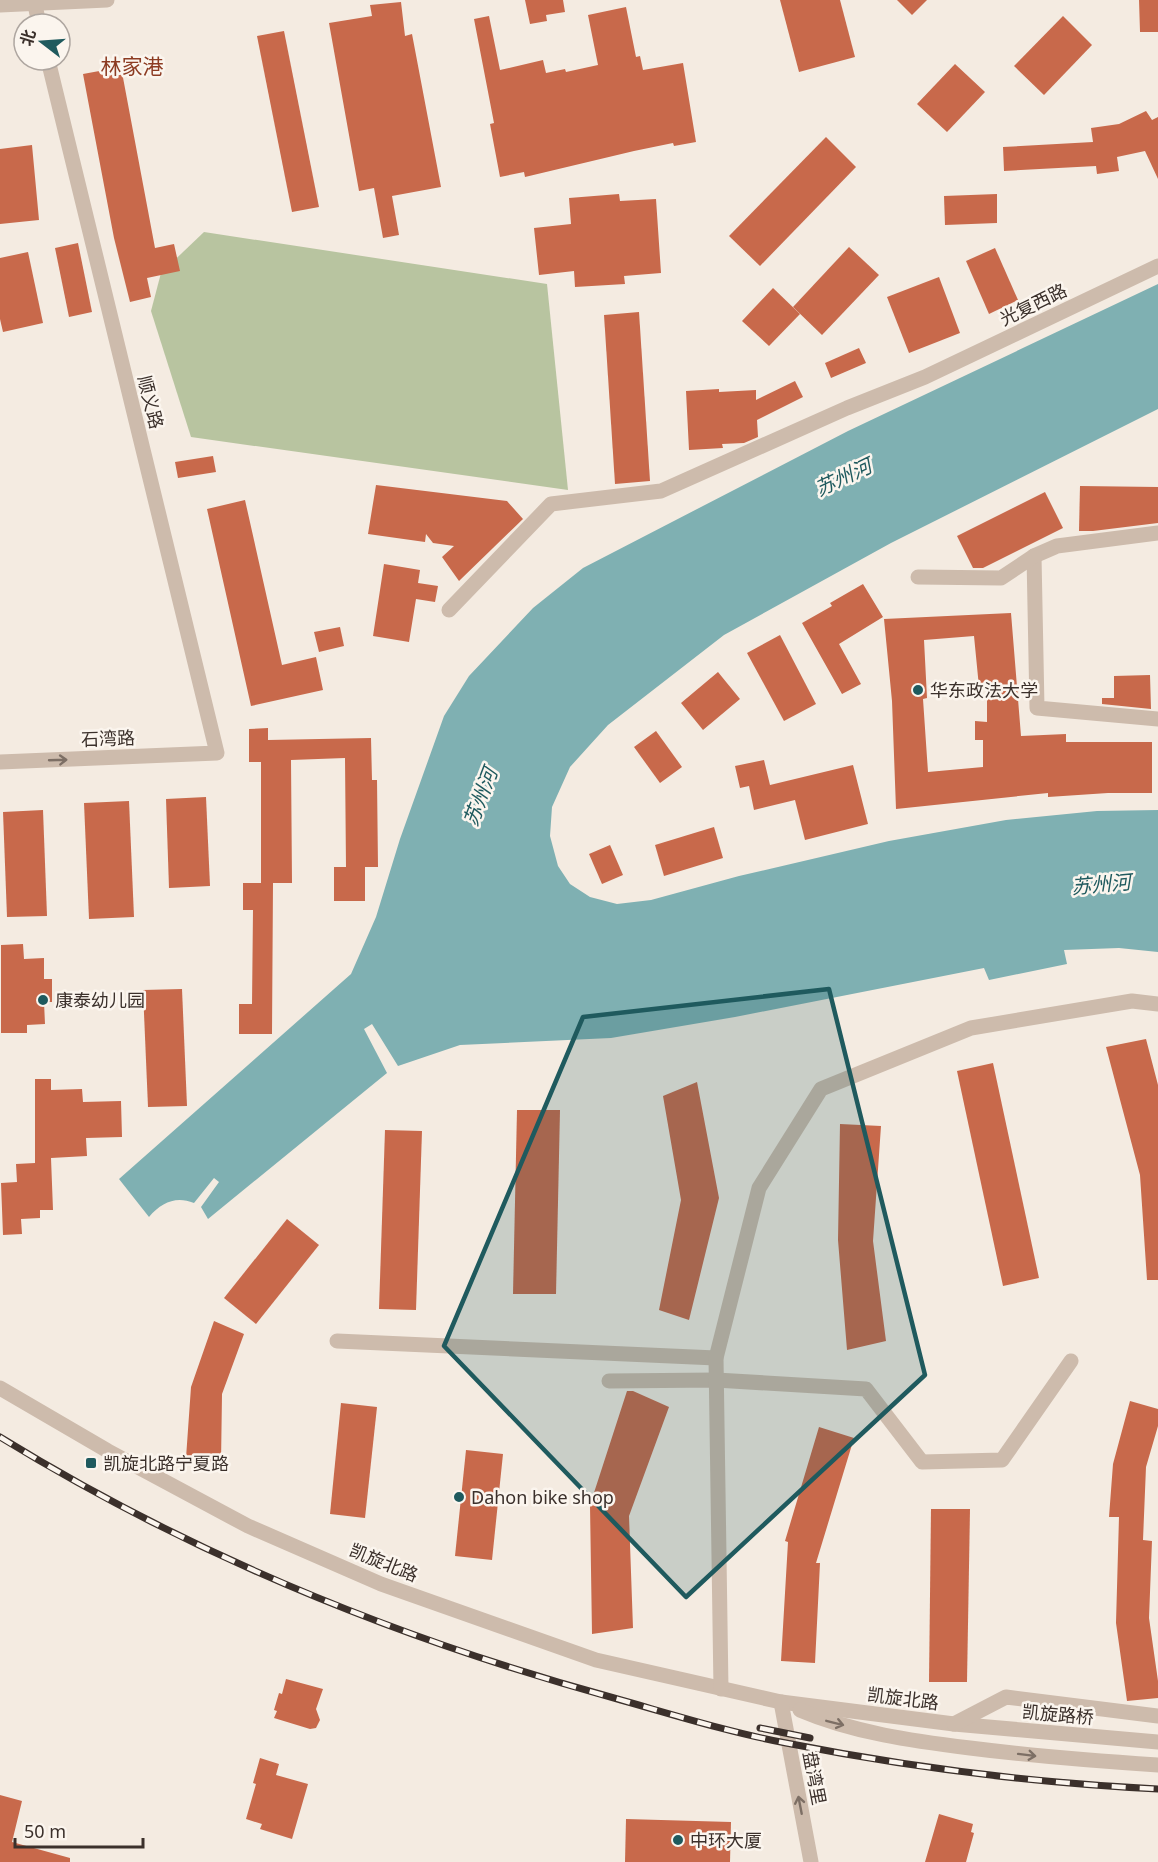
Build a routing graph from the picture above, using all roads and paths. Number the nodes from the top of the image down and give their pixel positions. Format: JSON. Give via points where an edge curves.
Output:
{"nodes":[{"id":1,"x":107,"y":0,"type":"edge"},
{"id":2,"x":34,"y":1,"type":"edge"},
{"id":3,"x":0,"y":5,"type":"edge"},
{"id":4,"x":51,"y":72,"type":"edge"},
{"id":5,"x":1158,"y":266,"type":"edge"},
{"id":6,"x":1158,"y":533,"type":"edge"},
{"id":7,"x":1034,"y":556,"type":"junction"},
{"id":8,"x":918,"y":577,"type":"dead end"},
{"id":9,"x":449,"y":610,"type":"dead end"},
{"id":10,"x":1158,"y":719,"type":"edge"},
{"id":11,"x":217,"y":753,"type":"joint"},
{"id":12,"x":0,"y":762,"type":"edge"},
{"id":13,"x":1158,"y":1004,"type":"edge"},
{"id":14,"x":337,"y":1341,"type":"dead end"},
{"id":15,"x":716,"y":1358,"type":"junction"},
{"id":16,"x":1071,"y":1361,"type":"dead end"},
{"id":17,"x":609,"y":1380,"type":"dead end"},
{"id":18,"x":716,"y":1380,"type":"junction"},
{"id":19,"x":0,"y":1388,"type":"edge"},
{"id":20,"x":721,"y":1689,"type":"junction"},
{"id":21,"x":781,"y":1702,"type":"junction"},
{"id":22,"x":1158,"y":1716,"type":"edge"},
{"id":23,"x":954,"y":1724,"type":"junction"},
{"id":24,"x":1158,"y":1742,"type":"edge"},
{"id":25,"x":1158,"y":1765,"type":"edge"},
{"id":26,"x":811,"y":1862,"type":"edge"}],
"edges":[{"from":1,"to":2,"type":"street"},
{"from":2,"to":3,"type":"street"},
{"from":4,"to":11,"type":"street","name":"顺义路"},
{"from":5,"to":9,"type":"street","name":"光复西路","via":[[925,377],[661,491],[551,504]]},
{"from":6,"to":7,"type":"street","via":[[1057,546]]},
{"from":7,"to":8,"type":"street","via":[[1001,578]]},
{"from":7,"to":10,"type":"street","via":[[1037,708]]},
{"from":12,"to":11,"type":"street","name":"石湾路","one_way":true},
{"from":13,"to":15,"type":"street","via":[[1132,1002],[970,1028],[821,1089],[759,1188]]},
{"from":14,"to":15,"type":"street"},
{"from":15,"to":18,"type":"street"},
{"from":16,"to":18,"type":"street","via":[[1002,1460],[922,1462],[866,1389]]},
{"from":17,"to":18,"type":"street"},
{"from":18,"to":20,"type":"street"},
{"from":19,"to":20,"type":"street","name":"凯旋北路","via":[[248,1526],[381,1584],[596,1660]]},
{"from":20,"to":21,"type":"street","name":"凯旋北路"},
{"from":21,"to":23,"type":"street","name":"凯旋北路"},
{"from":21,"to":25,"type":"street","name":"凯旋北路","one_way":true,"via":[[826,1721],[912,1741],[1058,1759]]},
{"from":26,"to":21,"type":"street","name":"盘湾里","one_way":true},
{"from":22,"to":23,"type":"street","name":"凯旋北路","via":[[1006,1697]]},
{"from":23,"to":24,"type":"street","name":"凯旋路桥"}]}
